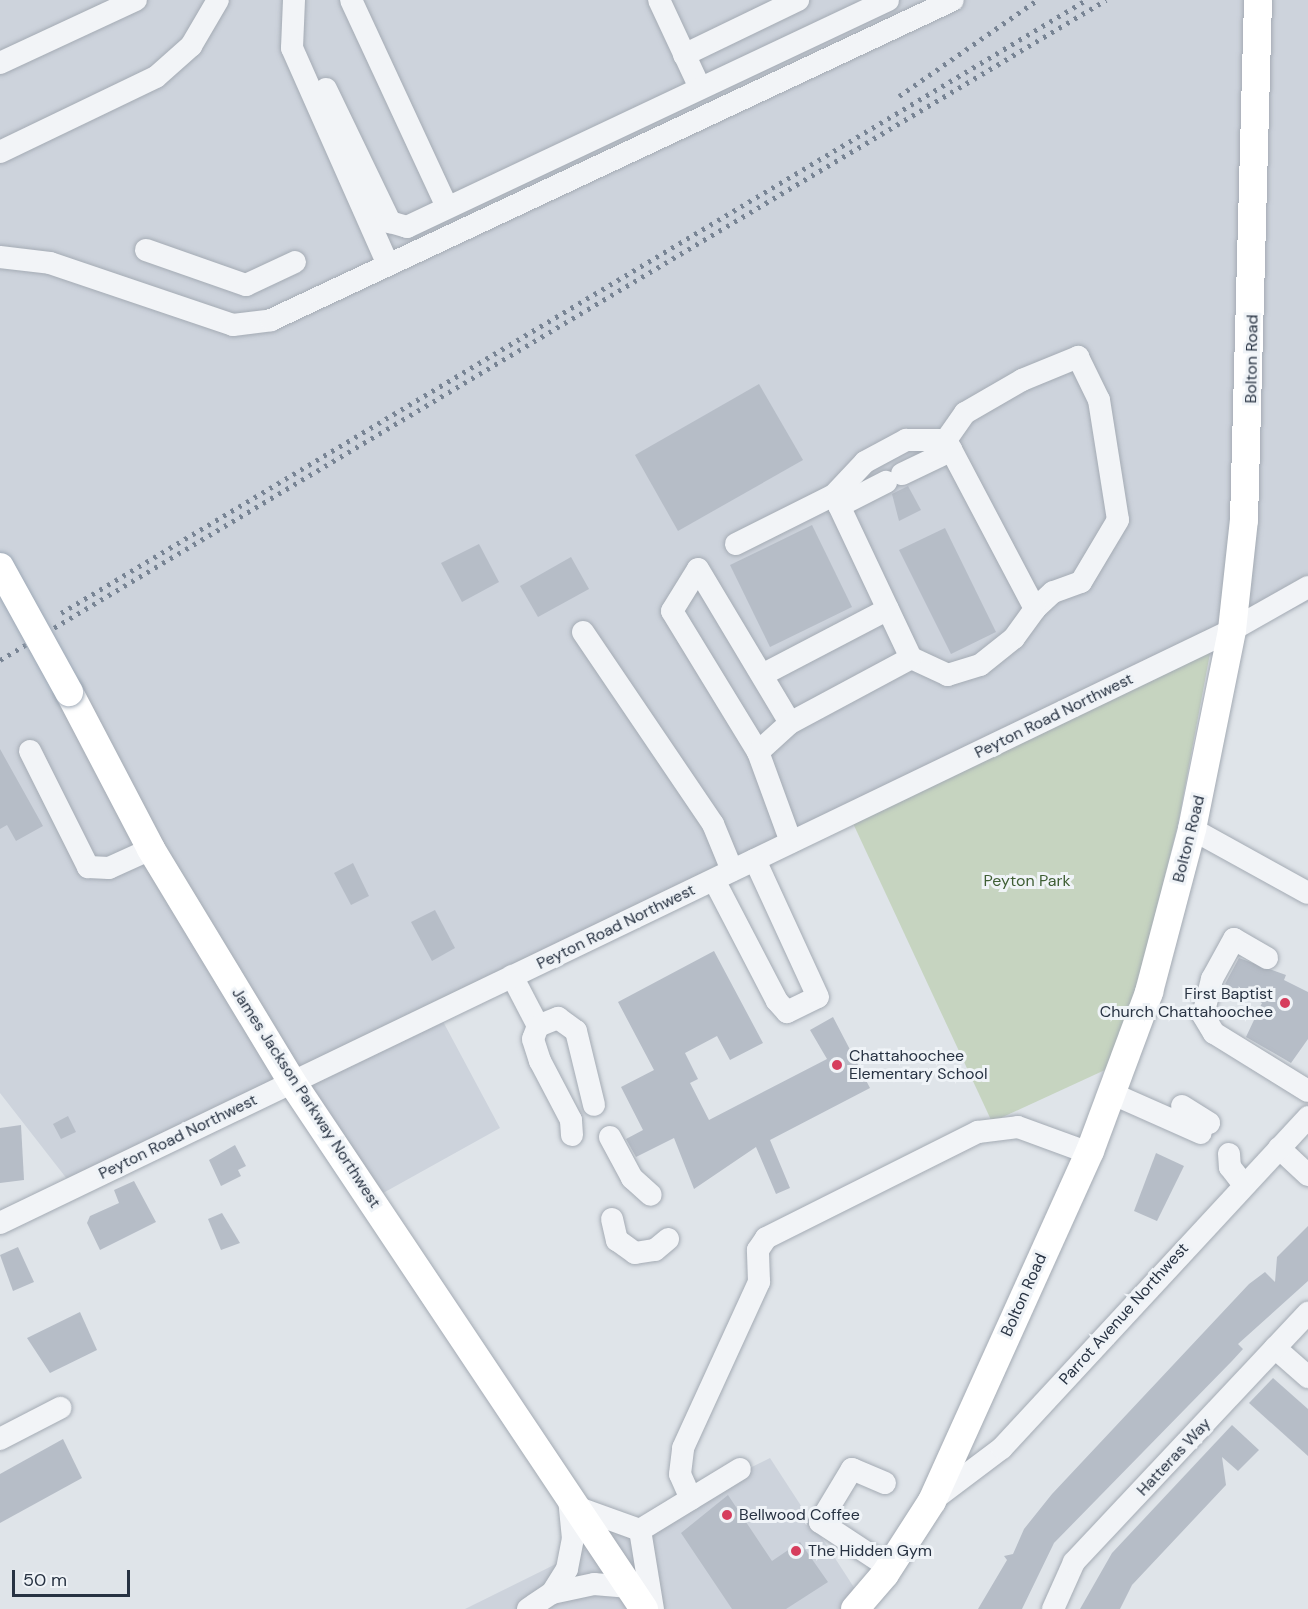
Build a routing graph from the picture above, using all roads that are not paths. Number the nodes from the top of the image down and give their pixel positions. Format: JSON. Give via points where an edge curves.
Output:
{"nodes":[{"id":1,"x":136,"y":0,"type":"edge"},
{"id":2,"x":218,"y":0,"type":"edge"},
{"id":3,"x":294,"y":0,"type":"edge"},
{"id":4,"x":351,"y":0,"type":"edge"},
{"id":5,"x":659,"y":0,"type":"edge"},
{"id":6,"x":798,"y":0,"type":"edge"},
{"id":7,"x":888,"y":0,"type":"edge"},
{"id":8,"x":953,"y":0,"type":"edge"},
{"id":9,"x":1258,"y":7,"type":"edge"},
{"id":10,"x":684,"y":55,"type":"junction"},
{"id":11,"x":0,"y":63,"type":"edge"},
{"id":12,"x":326,"y":88,"type":"dead end"},
{"id":13,"x":700,"y":88,"type":"junction"},
{"id":14,"x":0,"y":152,"type":"edge"},
{"id":15,"x":447,"y":207,"type":"junction"},
{"id":16,"x":146,"y":250,"type":"dead end"},
{"id":17,"x":0,"y":257,"type":"edge"},
{"id":18,"x":294,"y":261,"type":"dead end"},
{"id":19,"x":388,"y":265,"type":"junction"},
{"id":20,"x":949,"y":445,"type":"junction"},
{"id":21,"x":836,"y":500,"type":"junction"},
{"id":22,"x":735,"y":544,"type":"dead end"},
{"id":23,"x":0,"y":567,"type":"edge"},
{"id":24,"x":1308,"y":587,"type":"edge"},
{"id":25,"x":888,"y":609,"type":"junction"},
{"id":26,"x":1035,"y":609,"type":"junction"},
{"id":27,"x":1232,"y":630,"type":"junction"},
{"id":28,"x":583,"y":632,"type":"dead end"},
{"id":29,"x":911,"y":658,"type":"junction"},
{"id":30,"x":762,"y":675,"type":"junction"},
{"id":31,"x":790,"y":723,"type":"junction"},
{"id":32,"x":30,"y":751,"type":"dead end"},
{"id":33,"x":758,"y":752,"type":"junction"},
{"id":34,"x":1192,"y":829,"type":"junction"},
{"id":35,"x":791,"y":842,"type":"junction"},
{"id":36,"x":151,"y":849,"type":"junction"},
{"id":37,"x":755,"y":860,"type":"junction"},
{"id":38,"x":723,"y":875,"type":"junction"},
{"id":39,"x":1302,"y":892,"type":"edge"},
{"id":40,"x":1267,"y":957,"type":"dead end"},
{"id":41,"x":512,"y":976,"type":"junction"},
{"id":42,"x":538,"y":1026,"type":"junction"},
{"id":43,"x":292,"y":1082,"type":"junction"},
{"id":44,"x":1308,"y":1091,"type":"edge"},
{"id":45,"x":1113,"y":1094,"type":"junction"},
{"id":46,"x":594,"y":1106,"type":"dead end"},
{"id":47,"x":1182,"y":1106,"type":"dead end"},
{"id":48,"x":1308,"y":1117,"type":"edge"},
{"id":49,"x":572,"y":1135,"type":"dead end"},
{"id":50,"x":610,"y":1137,"type":"dead end"},
{"id":51,"x":1279,"y":1148,"type":"junction"},
{"id":52,"x":1089,"y":1153,"type":"junction"},
{"id":53,"x":1229,"y":1154,"type":"dead end"},
{"id":54,"x":1308,"y":1175,"type":"edge"},
{"id":55,"x":1244,"y":1185,"type":"junction"},
{"id":56,"x":651,"y":1196,"type":"dead end"},
{"id":57,"x":612,"y":1219,"type":"dead end"},
{"id":58,"x":0,"y":1223,"type":"edge"},
{"id":59,"x":668,"y":1239,"type":"dead end"},
{"id":60,"x":1308,"y":1313,"type":"edge"},
{"id":61,"x":1275,"y":1348,"type":"junction"},
{"id":62,"x":1308,"y":1377,"type":"edge"},
{"id":63,"x":60,"y":1408,"type":"dead end"},
{"id":64,"x":0,"y":1439,"type":"edge"},
{"id":65,"x":740,"y":1469,"type":"dead end"},
{"id":66,"x":885,"y":1483,"type":"dead end"},
{"id":67,"x":691,"y":1499,"type":"junction"},
{"id":68,"x":932,"y":1501,"type":"junction"},
{"id":69,"x":573,"y":1502,"type":"junction"},
{"id":70,"x":640,"y":1530,"type":"junction"},
{"id":71,"x":890,"y":1568,"type":"junction"},
{"id":72,"x":552,"y":1593,"type":"junction"},
{"id":73,"x":637,"y":1598,"type":"edge"},
{"id":74,"x":528,"y":1609,"type":"edge"},
{"id":75,"x":653,"y":1609,"type":"edge"},
{"id":76,"x":855,"y":1609,"type":"edge"},
{"id":77,"x":1053,"y":1609,"type":"edge"}],
"edges":[{"from":1,"to":11,"type":"street"},
{"from":2,"to":14,"type":"street","via":[[190,46],[156,77]]},
{"from":3,"to":19,"type":"street","via":[[292,48]]},
{"from":4,"to":15,"type":"street"},
{"from":5,"to":10,"type":"street"},
{"from":6,"to":10,"type":"street"},
{"from":7,"to":13,"type":"street"},
{"from":8,"to":19,"type":"street"},
{"from":9,"to":27,"type":"main road","name":"Bolton Road","via":[[1251,412]]},
{"from":10,"to":13,"type":"street"},
{"from":12,"to":15,"type":"street","via":[[390,222],[407,227]]},
{"from":13,"to":15,"type":"street"},
{"from":16,"to":18,"type":"street","via":[[246,285]]},
{"from":17,"to":19,"type":"street","via":[[50,262],[233,325],[271,320]]},
{"from":20,"to":21,"type":"street","via":[[893,478]]},
{"from":20,"to":21,"type":"street","via":[[906,440],[865,462]]},
{"from":20,"to":26,"type":"street"},
{"from":20,"to":26,"type":"street","via":[[965,413],[1022,380],[1078,357],[1099,400],[1118,520],[1081,582],[1053,592]]},
{"from":21,"to":22,"type":"street"},
{"from":21,"to":25,"type":"street"},
{"from":23,"to":36,"type":"main road","name":"James Jackson Parkway Northwest","bridge":true},
{"from":24,"to":27,"type":"street","name":"Peyton Road Northwest"},
{"from":25,"to":29,"type":"street"},
{"from":25,"to":30,"type":"street"},
{"from":26,"to":29,"type":"street","via":[[1014,638],[980,665],[948,675]]},
{"from":27,"to":34,"type":"main road","name":"Bolton Road"},
{"from":27,"to":35,"type":"street","name":"Peyton Road Northwest"},
{"from":28,"to":38,"type":"street","via":[[713,824]]},
{"from":29,"to":31,"type":"street"},
{"from":30,"to":31,"type":"street"},
{"from":30,"to":33,"type":"street","via":[[698,569],[672,611]]},
{"from":31,"to":33,"type":"street"},
{"from":32,"to":36,"type":"street","via":[[88,867],[109,868]]},
{"from":33,"to":35,"type":"street"},
{"from":34,"to":39,"type":"street"},
{"from":34,"to":45,"type":"main road","name":"Bolton Road","via":[[1149,992]]},
{"from":35,"to":37,"type":"street","name":"Peyton Road Northwest"},
{"from":36,"to":43,"type":"main road","name":"James Jackson Parkway Northwest"},
{"from":37,"to":38,"type":"street","name":"Peyton Road Northwest"},
{"from":37,"to":38,"type":"street","via":[[818,997],[787,1012],[777,1001]]},
{"from":38,"to":41,"type":"street","name":"Peyton Road Northwest"},
{"from":40,"to":44,"type":"street","via":[[1234,939],[1212,979],[1203,1015],[1214,1034]]},
{"from":41,"to":42,"type":"street"},
{"from":41,"to":43,"type":"street","name":"Peyton Road Northwest"},
{"from":42,"to":46,"type":"street","via":[[558,1018],[576,1031]]},
{"from":42,"to":49,"type":"street","via":[[533,1039],[540,1061],[571,1120]]},
{"from":43,"to":58,"type":"street","name":"Peyton Road Northwest"},
{"from":43,"to":69,"type":"main road","name":"James Jackson Parkway Northwest"},
{"from":45,"to":47,"type":"street","via":[[1205,1128]]},
{"from":45,"to":52,"type":"main road","name":"Bolton Road"},
{"from":48,"to":51,"type":"street","name":"Parrot Avenue Northwest"},
{"from":50,"to":56,"type":"street","via":[[632,1178]]},
{"from":51,"to":54,"type":"street"},
{"from":51,"to":55,"type":"street","name":"Parrot Avenue Northwest"},
{"from":52,"to":67,"type":"street","via":[[1018,1127],[978,1132],[766,1238],[758,1251],[759,1282],[684,1448],[680,1474]]},
{"from":52,"to":68,"type":"main road","name":"Bolton Road"},
{"from":53,"to":55,"type":"street","via":[[1230,1167]]},
{"from":55,"to":68,"type":"street","name":"Parrot Avenue Northwest","via":[[1002,1448]]},
{"from":57,"to":59,"type":"street","via":[[617,1240],[635,1253],[655,1250]]},
{"from":60,"to":61,"type":"street","name":"Hatteras Way"},
{"from":61,"to":62,"type":"street"},
{"from":61,"to":77,"type":"street","name":"Hatteras Way","via":[[1074,1562]]},
{"from":63,"to":64,"type":"street"},
{"from":65,"to":67,"type":"street"},
{"from":66,"to":71,"type":"street","via":[[852,1469],[820,1522]]},
{"from":67,"to":70,"type":"street"},
{"from":68,"to":71,"type":"main road","name":"Bolton Road"},
{"from":69,"to":70,"type":"street"},
{"from":69,"to":72,"type":"street","via":[[573,1539],[567,1569]]},
{"from":69,"to":73,"type":"main road","name":"James Jackson Parkway Northwest"},
{"from":70,"to":75,"type":"street"},
{"from":71,"to":76,"type":"main road","name":"Bolton Road"},
{"from":72,"to":73,"type":"street","via":[[594,1584]]},
{"from":72,"to":74,"type":"street"}]}
